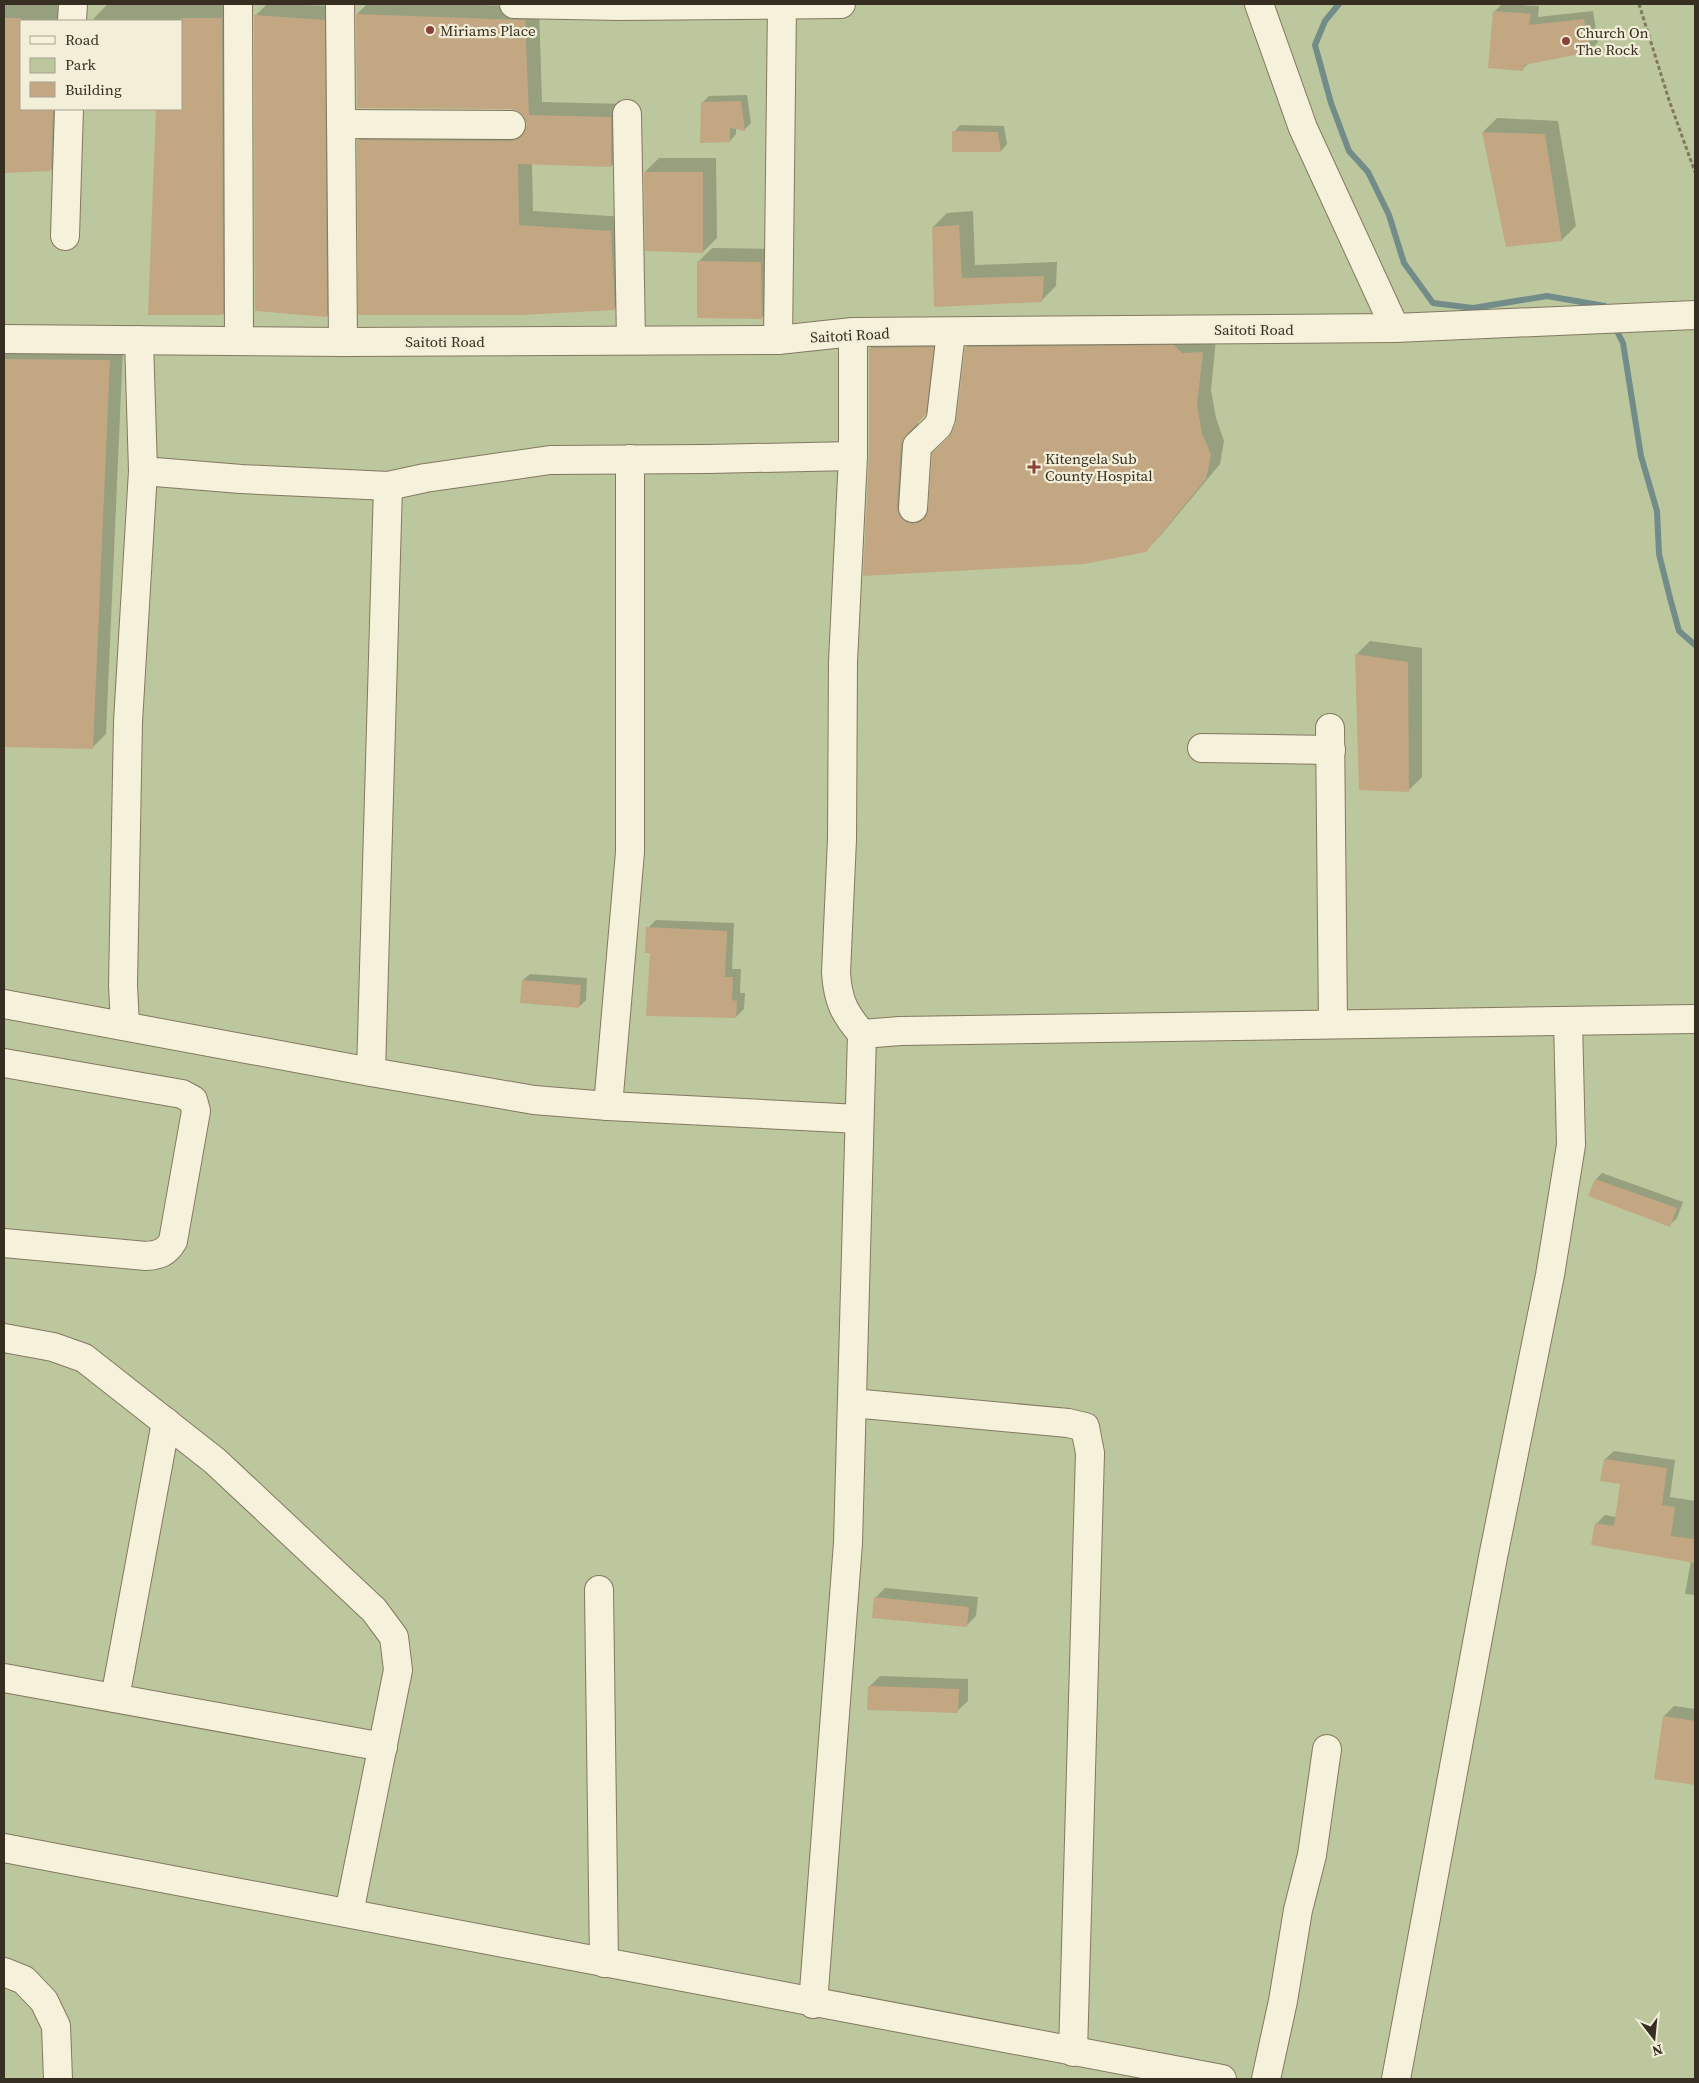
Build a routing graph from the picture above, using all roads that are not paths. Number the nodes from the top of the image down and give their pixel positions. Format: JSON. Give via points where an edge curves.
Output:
{"nodes":[{"id":1,"x":73,"y":4,"type":"edge"},
{"id":2,"x":239,"y":4,"type":"edge"},
{"id":3,"x":340,"y":4,"type":"edge"},
{"id":4,"x":514,"y":4,"type":"edge"},
{"id":5,"x":841,"y":4,"type":"edge"},
{"id":6,"x":1259,"y":4,"type":"edge"},
{"id":7,"x":696,"y":5,"type":"edge"},
{"id":8,"x":782,"y":5,"type":"edge"},
{"id":9,"x":72,"y":20,"type":"edge"},
{"id":10,"x":69,"y":110,"type":"edge"},
{"id":11,"x":627,"y":114,"type":"dead end"},
{"id":12,"x":341,"y":124,"type":"junction"},
{"id":13,"x":511,"y":125,"type":"dead end"},
{"id":14,"x":65,"y":236,"type":"dead end"},
{"id":15,"x":1695,"y":315,"type":"edge"},
{"id":16,"x":1395,"y":328,"type":"junction"},
{"id":17,"x":853,"y":332,"type":"junction"},
{"id":18,"x":950,"y":332,"type":"junction"},
{"id":19,"x":4,"y":339,"type":"edge"},
{"id":20,"x":139,"y":340,"type":"junction"},
{"id":21,"x":238,"y":340,"type":"junction"},
{"id":22,"x":631,"y":340,"type":"junction"},
{"id":23,"x":778,"y":340,"type":"junction"},
{"id":24,"x":343,"y":342,"type":"junction"},
{"id":25,"x":852,"y":456,"type":"junction"},
{"id":26,"x":630,"y":460,"type":"junction"},
{"id":27,"x":143,"y":471,"type":"junction"},
{"id":28,"x":388,"y":486,"type":"junction"},
{"id":29,"x":913,"y":508,"type":"dead end"},
{"id":30,"x":1202,"y":748,"type":"dead end"},
{"id":31,"x":4,"y":1004,"type":"edge"},
{"id":32,"x":1695,"y":1019,"type":"edge"},
{"id":33,"x":1568,"y":1021,"type":"junction"},
{"id":34,"x":1333,"y":1024,"type":"junction"},
{"id":35,"x":125,"y":1025,"type":"junction"},
{"id":36,"x":862,"y":1034,"type":"junction"},
{"id":37,"x":4,"y":1063,"type":"edge"},
{"id":38,"x":371,"y":1072,"type":"junction"},
{"id":39,"x":608,"y":1106,"type":"junction"},
{"id":40,"x":859,"y":1119,"type":"junction"},
{"id":41,"x":4,"y":1243,"type":"edge"},
{"id":42,"x":4,"y":1338,"type":"edge"},
{"id":43,"x":852,"y":1403,"type":"junction"},
{"id":44,"x":166,"y":1422,"type":"junction"},
{"id":45,"x":599,"y":1590,"type":"dead end"},
{"id":46,"x":4,"y":1678,"type":"edge"},
{"id":47,"x":115,"y":1698,"type":"junction"},
{"id":48,"x":383,"y":1747,"type":"junction"},
{"id":49,"x":1327,"y":1749,"type":"dead end"},
{"id":50,"x":4,"y":1848,"type":"edge"},
{"id":51,"x":349,"y":1912,"type":"junction"},
{"id":52,"x":604,"y":1963,"type":"junction"},
{"id":53,"x":4,"y":1972,"type":"edge"},
{"id":54,"x":813,"y":2004,"type":"junction"},
{"id":55,"x":1073,"y":2052,"type":"junction"},
{"id":56,"x":58,"y":2079,"type":"edge"},
{"id":57,"x":1222,"y":2079,"type":"edge"},
{"id":58,"x":1266,"y":2079,"type":"edge"},
{"id":59,"x":1396,"y":2079,"type":"edge"}],
"edges":[{"from":1,"to":9,"type":"street"},
{"from":2,"to":21,"type":"street"},
{"from":3,"to":12,"type":"street"},
{"from":4,"to":7,"type":"street"},
{"from":5,"to":8,"type":"street"},
{"from":6,"to":16,"type":"street","via":[[1303,128]]},
{"from":7,"to":8,"type":"street"},
{"from":8,"to":23,"type":"street"},
{"from":10,"to":14,"type":"street"},
{"from":11,"to":22,"type":"street"},
{"from":12,"to":13,"type":"street"},
{"from":12,"to":24,"type":"street"},
{"from":15,"to":16,"type":"street","name":"Saitoti Road"},
{"from":16,"to":18,"type":"street","name":"Saitoti Road"},
{"from":17,"to":18,"type":"street","name":"Saitoti Road"},
{"from":17,"to":23,"type":"street","name":"Saitoti Road"},
{"from":17,"to":25,"type":"street"},
{"from":18,"to":29,"type":"street","via":[[942,418],[938,426],[916,446]]},
{"from":19,"to":20,"type":"street","name":"Saitoti Road"},
{"from":20,"to":21,"type":"street","name":"Saitoti Road"},
{"from":20,"to":27,"type":"street"},
{"from":21,"to":24,"type":"street","name":"Saitoti Road"},
{"from":22,"to":23,"type":"street","name":"Saitoti Road"},
{"from":22,"to":24,"type":"street","name":"Saitoti Road"},
{"from":25,"to":26,"type":"street"},
{"from":25,"to":36,"type":"street","via":[[843,662],[842,839],[836,973],[838,995],[847,1017]]},
{"from":26,"to":28,"type":"street","via":[[550,460]]},
{"from":26,"to":39,"type":"street","via":[[630,852]]},
{"from":27,"to":28,"type":"street"},
{"from":27,"to":35,"type":"street","via":[[128,722]]},
{"from":28,"to":38,"type":"street"},
{"from":30,"to":34,"type":"street","via":[[1330,739]]},
{"from":31,"to":35,"type":"street"},
{"from":32,"to":33,"type":"street"},
{"from":33,"to":34,"type":"street"},
{"from":33,"to":59,"type":"street","via":[[1571,1145],[1550,1275]]},
{"from":34,"to":36,"type":"street"},
{"from":35,"to":38,"type":"street"},
{"from":36,"to":40,"type":"street"},
{"from":37,"to":41,"type":"street","via":[[182,1094],[193,1100],[196,1111],[173,1241],[167,1251],[146,1256]]},
{"from":38,"to":39,"type":"street","via":[[534,1100]]},
{"from":39,"to":40,"type":"street"},
{"from":40,"to":43,"type":"street"},
{"from":42,"to":44,"type":"street","via":[[53,1347],[84,1358]]},
{"from":43,"to":54,"type":"street","via":[[848,1543]]},
{"from":43,"to":55,"type":"street","via":[[1085,1427],[1090,1453]]},
{"from":44,"to":47,"type":"street"},
{"from":44,"to":48,"type":"street","via":[[216,1461],[374,1610],[394,1637],[398,1670]]},
{"from":45,"to":52,"type":"street"},
{"from":46,"to":47,"type":"street"},
{"from":47,"to":48,"type":"street"},
{"from":48,"to":51,"type":"street"},
{"from":49,"to":58,"type":"street","via":[[1312,1855],[1298,1910]]},
{"from":50,"to":51,"type":"street"},
{"from":51,"to":52,"type":"street"},
{"from":52,"to":54,"type":"street"},
{"from":53,"to":56,"type":"street","via":[[24,1980],[44,2001],[56,2026]]},
{"from":54,"to":55,"type":"street"},
{"from":55,"to":57,"type":"street"}]}
